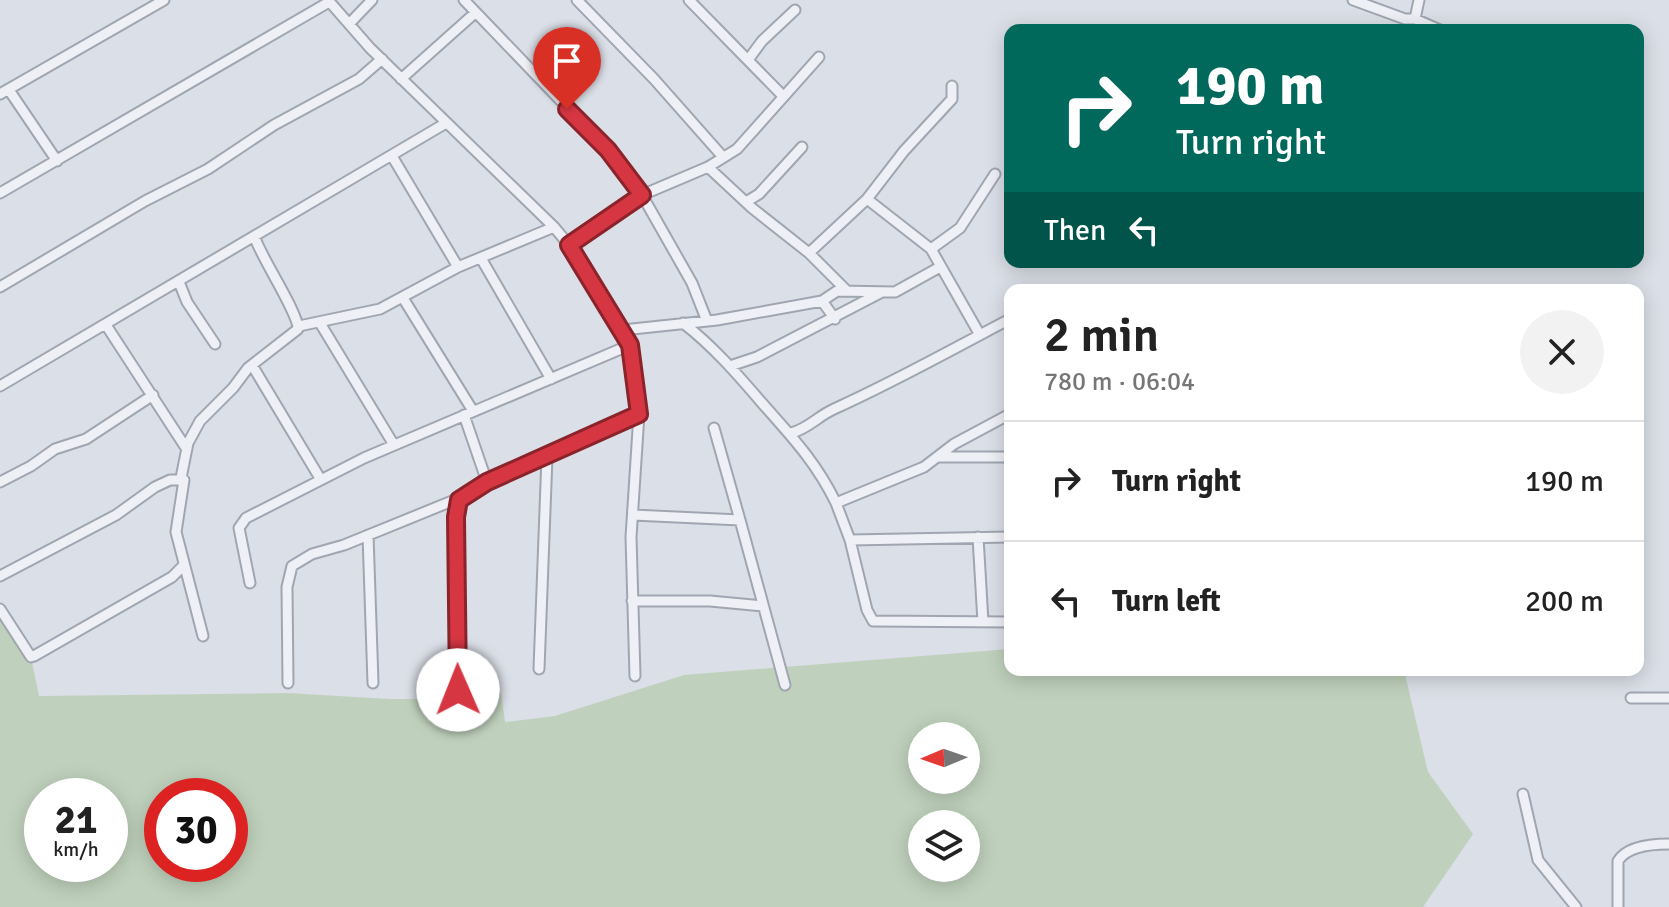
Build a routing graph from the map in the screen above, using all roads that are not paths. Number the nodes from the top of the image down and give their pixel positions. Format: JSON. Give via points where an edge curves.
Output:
{"nodes":[{"id":1,"x":164,"y":0,"type":"edge"},
{"id":2,"x":372,"y":0,"type":"edge"},
{"id":3,"x":464,"y":0,"type":"edge"},
{"id":4,"x":577,"y":0,"type":"edge"},
{"id":5,"x":689,"y":0,"type":"edge"},
{"id":6,"x":1353,"y":0,"type":"edge"},
{"id":7,"x":1419,"y":0,"type":"edge"},
{"id":8,"x":328,"y":1,"type":"edge"},
{"id":9,"x":795,"y":10,"type":"dead end"},
{"id":10,"x":475,"y":13,"type":"junction"},
{"id":11,"x":1415,"y":19,"type":"junction"},
{"id":12,"x":349,"y":24,"type":"junction"},
{"id":13,"x":1426,"y":24,"type":"edge"},
{"id":14,"x":819,"y":57,"type":"dead end"},
{"id":15,"x":382,"y":59,"type":"junction"},
{"id":16,"x":748,"y":60,"type":"junction"},
{"id":17,"x":401,"y":79,"type":"junction"},
{"id":18,"x":952,"y":86,"type":"dead end"},
{"id":19,"x":10,"y":91,"type":"edge"},
{"id":20,"x":782,"y":95,"type":"junction"},
{"id":21,"x":446,"y":123,"type":"junction"},
{"id":22,"x":802,"y":147,"type":"dead end"},
{"id":23,"x":392,"y":156,"type":"junction"},
{"id":24,"x":723,"y":157,"type":"junction"},
{"id":25,"x":57,"y":161,"type":"junction"},
{"id":26,"x":708,"y":167,"type":"junction"},
{"id":27,"x":995,"y":174,"type":"dead end"},
{"id":28,"x":0,"y":193,"type":"edge"},
{"id":29,"x":642,"y":195,"type":"junction"},
{"id":30,"x":867,"y":199,"type":"junction"},
{"id":31,"x":746,"y":202,"type":"junction"},
{"id":32,"x":554,"y":227,"type":"junction"},
{"id":33,"x":255,"y":238,"type":"junction"},
{"id":34,"x":569,"y":245,"type":"junction"},
{"id":35,"x":931,"y":249,"type":"junction"},
{"id":36,"x":809,"y":253,"type":"junction"},
{"id":37,"x":482,"y":260,"type":"junction"},
{"id":38,"x":458,"y":267,"type":"junction"},
{"id":39,"x":940,"y":267,"type":"junction"},
{"id":40,"x":179,"y":282,"type":"junction"},
{"id":41,"x":0,"y":287,"type":"edge"},
{"id":42,"x":846,"y":290,"type":"junction"},
{"id":43,"x":882,"y":292,"type":"junction"},
{"id":44,"x":403,"y":298,"type":"junction"},
{"id":45,"x":822,"y":301,"type":"junction"},
{"id":46,"x":835,"y":319,"type":"junction"},
{"id":47,"x":707,"y":321,"type":"junction"},
{"id":48,"x":1004,"y":322,"type":"edge"},
{"id":49,"x":320,"y":323,"type":"junction"},
{"id":50,"x":683,"y":323,"type":"junction"},
{"id":51,"x":106,"y":325,"type":"junction"},
{"id":52,"x":299,"y":326,"type":"junction"},
{"id":53,"x":623,"y":330,"type":"junction"},
{"id":54,"x":980,"y":335,"type":"junction"},
{"id":55,"x":215,"y":344,"type":"dead end"},
{"id":56,"x":630,"y":345,"type":"junction"},
{"id":57,"x":252,"y":365,"type":"junction"},
{"id":58,"x":730,"y":366,"type":"junction"},
{"id":59,"x":551,"y":379,"type":"junction"},
{"id":60,"x":0,"y":386,"type":"edge"},
{"id":61,"x":153,"y":395,"type":"junction"},
{"id":62,"x":469,"y":413,"type":"junction"},
{"id":63,"x":639,"y":414,"type":"junction"},
{"id":64,"x":1004,"y":417,"type":"edge"},
{"id":65,"x":714,"y":428,"type":"dead end"},
{"id":66,"x":791,"y":433,"type":"junction"},
{"id":67,"x":394,"y":445,"type":"junction"},
{"id":68,"x":186,"y":448,"type":"junction"},
{"id":69,"x":547,"y":457,"type":"junction"},
{"id":70,"x":938,"y":457,"type":"junction"},
{"id":71,"x":1004,"y":457,"type":"edge"},
{"id":72,"x":184,"y":480,"type":"junction"},
{"id":73,"x":321,"y":480,"type":"junction"},
{"id":74,"x":0,"y":482,"type":"edge"},
{"id":75,"x":487,"y":482,"type":"junction"},
{"id":76,"x":462,"y":497,"type":"junction"},
{"id":77,"x":836,"y":503,"type":"junction"},
{"id":78,"x":633,"y":515,"type":"junction"},
{"id":79,"x":740,"y":520,"type":"junction"},
{"id":80,"x":368,"y":535,"type":"junction"},
{"id":81,"x":978,"y":537,"type":"junction"},
{"id":82,"x":1004,"y":537,"type":"edge"},
{"id":83,"x":850,"y":540,"type":"junction"},
{"id":84,"x":184,"y":565,"type":"junction"},
{"id":85,"x":0,"y":576,"type":"edge"},
{"id":86,"x":250,"y":583,"type":"dead end"},
{"id":87,"x":632,"y":601,"type":"junction"},
{"id":88,"x":763,"y":606,"type":"junction"},
{"id":89,"x":0,"y":609,"type":"edge"},
{"id":90,"x":983,"y":622,"type":"junction"},
{"id":91,"x":1004,"y":622,"type":"edge"},
{"id":92,"x":203,"y":636,"type":"dead end"},
{"id":93,"x":539,"y":669,"type":"dead end"},
{"id":94,"x":635,"y":676,"type":"dead end"},
{"id":95,"x":288,"y":683,"type":"dead end"},
{"id":96,"x":373,"y":683,"type":"dead end"},
{"id":97,"x":785,"y":685,"type":"dead end"},
{"id":98,"x":458,"y":690,"type":"dead end"},
{"id":99,"x":1631,"y":698,"type":"dead end"},
{"id":100,"x":1669,"y":698,"type":"edge"},
{"id":101,"x":1523,"y":794,"type":"dead end"},
{"id":102,"x":1669,"y":844,"type":"edge"},
{"id":103,"x":1576,"y":907,"type":"edge"},
{"id":104,"x":1618,"y":907,"type":"edge"}],
"edges":[{"from":1,"to":19,"type":"street"},
{"from":2,"to":12,"type":"street"},
{"from":3,"to":10,"type":"street"},
{"from":4,"to":24,"type":"street"},
{"from":5,"to":16,"type":"street"},
{"from":6,"to":11,"type":"street"},
{"from":7,"to":11,"type":"street"},
{"from":8,"to":12,"type":"street"},
{"from":8,"to":25,"type":"street"},
{"from":9,"to":16,"type":"street"},
{"from":10,"to":17,"type":"street"},
{"from":10,"to":29,"type":"street","via":[[608,150]]},
{"from":11,"to":13,"type":"street"},
{"from":12,"to":15,"type":"street"},
{"from":14,"to":20,"type":"street"},
{"from":15,"to":17,"type":"street"},
{"from":15,"to":41,"type":"street","via":[[359,79]]},
{"from":16,"to":20,"type":"street"},
{"from":17,"to":21,"type":"street"},
{"from":18,"to":30,"type":"street","via":[[952,99]]},
{"from":19,"to":25,"type":"street"},
{"from":20,"to":24,"type":"street","via":[[739,147]]},
{"from":21,"to":23,"type":"street"},
{"from":21,"to":32,"type":"street"},
{"from":22,"to":31,"type":"street"},
{"from":23,"to":33,"type":"street","via":[[280,218]]},
{"from":23,"to":38,"type":"street"},
{"from":24,"to":26,"type":"street"},
{"from":25,"to":28,"type":"street"},
{"from":26,"to":29,"type":"street"},
{"from":26,"to":31,"type":"street"},
{"from":27,"to":35,"type":"street","via":[[960,228]]},
{"from":29,"to":34,"type":"street"},
{"from":29,"to":47,"type":"street","via":[[692,283]]},
{"from":30,"to":35,"type":"street"},
{"from":30,"to":36,"type":"street"},
{"from":31,"to":36,"type":"street"},
{"from":32,"to":34,"type":"street"},
{"from":32,"to":37,"type":"street"},
{"from":33,"to":40,"type":"street"},
{"from":33,"to":52,"type":"street"},
{"from":34,"to":53,"type":"street"},
{"from":35,"to":39,"type":"street"},
{"from":36,"to":42,"type":"street"},
{"from":37,"to":38,"type":"street"},
{"from":37,"to":59,"type":"street"},
{"from":38,"to":44,"type":"street"},
{"from":39,"to":43,"type":"street","via":[[895,292]]},
{"from":39,"to":54,"type":"street"},
{"from":40,"to":51,"type":"street"},
{"from":40,"to":55,"type":"street"},
{"from":42,"to":43,"type":"street"},
{"from":42,"to":45,"type":"street"},
{"from":43,"to":46,"type":"street"},
{"from":44,"to":49,"type":"street"},
{"from":44,"to":62,"type":"street"},
{"from":45,"to":46,"type":"street"},
{"from":45,"to":47,"type":"street"},
{"from":46,"to":58,"type":"street"},
{"from":47,"to":50,"type":"street"},
{"from":48,"to":54,"type":"street"},
{"from":49,"to":52,"type":"street"},
{"from":49,"to":67,"type":"street"},
{"from":50,"to":53,"type":"street"},
{"from":50,"to":58,"type":"street"},
{"from":51,"to":60,"type":"street"},
{"from":51,"to":61,"type":"street"},
{"from":52,"to":57,"type":"street"},
{"from":53,"to":56,"type":"street"},
{"from":54,"to":66,"type":"street"},
{"from":56,"to":59,"type":"street"},
{"from":56,"to":63,"type":"street"},
{"from":57,"to":68,"type":"street","via":[[200,421]]},
{"from":57,"to":73,"type":"street"},
{"from":58,"to":66,"type":"street"},
{"from":59,"to":62,"type":"street"},
{"from":61,"to":68,"type":"street"},
{"from":61,"to":74,"type":"street","via":[[86,439],[55,449]]},
{"from":62,"to":67,"type":"street"},
{"from":62,"to":75,"type":"street"},
{"from":63,"to":69,"type":"street"},
{"from":63,"to":78,"type":"street"},
{"from":64,"to":70,"type":"street"},
{"from":65,"to":79,"type":"street"},
{"from":66,"to":77,"type":"street","via":[[821,471]]},
{"from":67,"to":73,"type":"street"},
{"from":68,"to":72,"type":"street"},
{"from":69,"to":75,"type":"street"},
{"from":69,"to":93,"type":"street"},
{"from":70,"to":71,"type":"street"},
{"from":70,"to":77,"type":"street"},
{"from":72,"to":84,"type":"street","via":[[176,519]]},
{"from":72,"to":85,"type":"street","via":[[155,487],[116,515]]},
{"from":73,"to":86,"type":"street","via":[[241,524]]},
{"from":75,"to":76,"type":"street"},
{"from":76,"to":80,"type":"street"},
{"from":76,"to":98,"type":"street","via":[[456,517]]},
{"from":77,"to":83,"type":"street"},
{"from":78,"to":79,"type":"street"},
{"from":78,"to":87,"type":"street"},
{"from":79,"to":88,"type":"street"},
{"from":80,"to":95,"type":"street","via":[[312,554],[289,571]]},
{"from":80,"to":96,"type":"street"},
{"from":81,"to":82,"type":"street"},
{"from":81,"to":83,"type":"street"},
{"from":81,"to":90,"type":"street"},
{"from":83,"to":90,"type":"street","via":[[873,621]]},
{"from":84,"to":89,"type":"street","via":[[172,577],[32,657]]},
{"from":84,"to":92,"type":"street"},
{"from":87,"to":88,"type":"street"},
{"from":87,"to":94,"type":"street"},
{"from":88,"to":97,"type":"street"},
{"from":90,"to":91,"type":"street"},
{"from":99,"to":100,"type":"street"},
{"from":101,"to":103,"type":"street","via":[[1538,860]]},
{"from":102,"to":104,"type":"street","via":[[1621,855]]}]}
